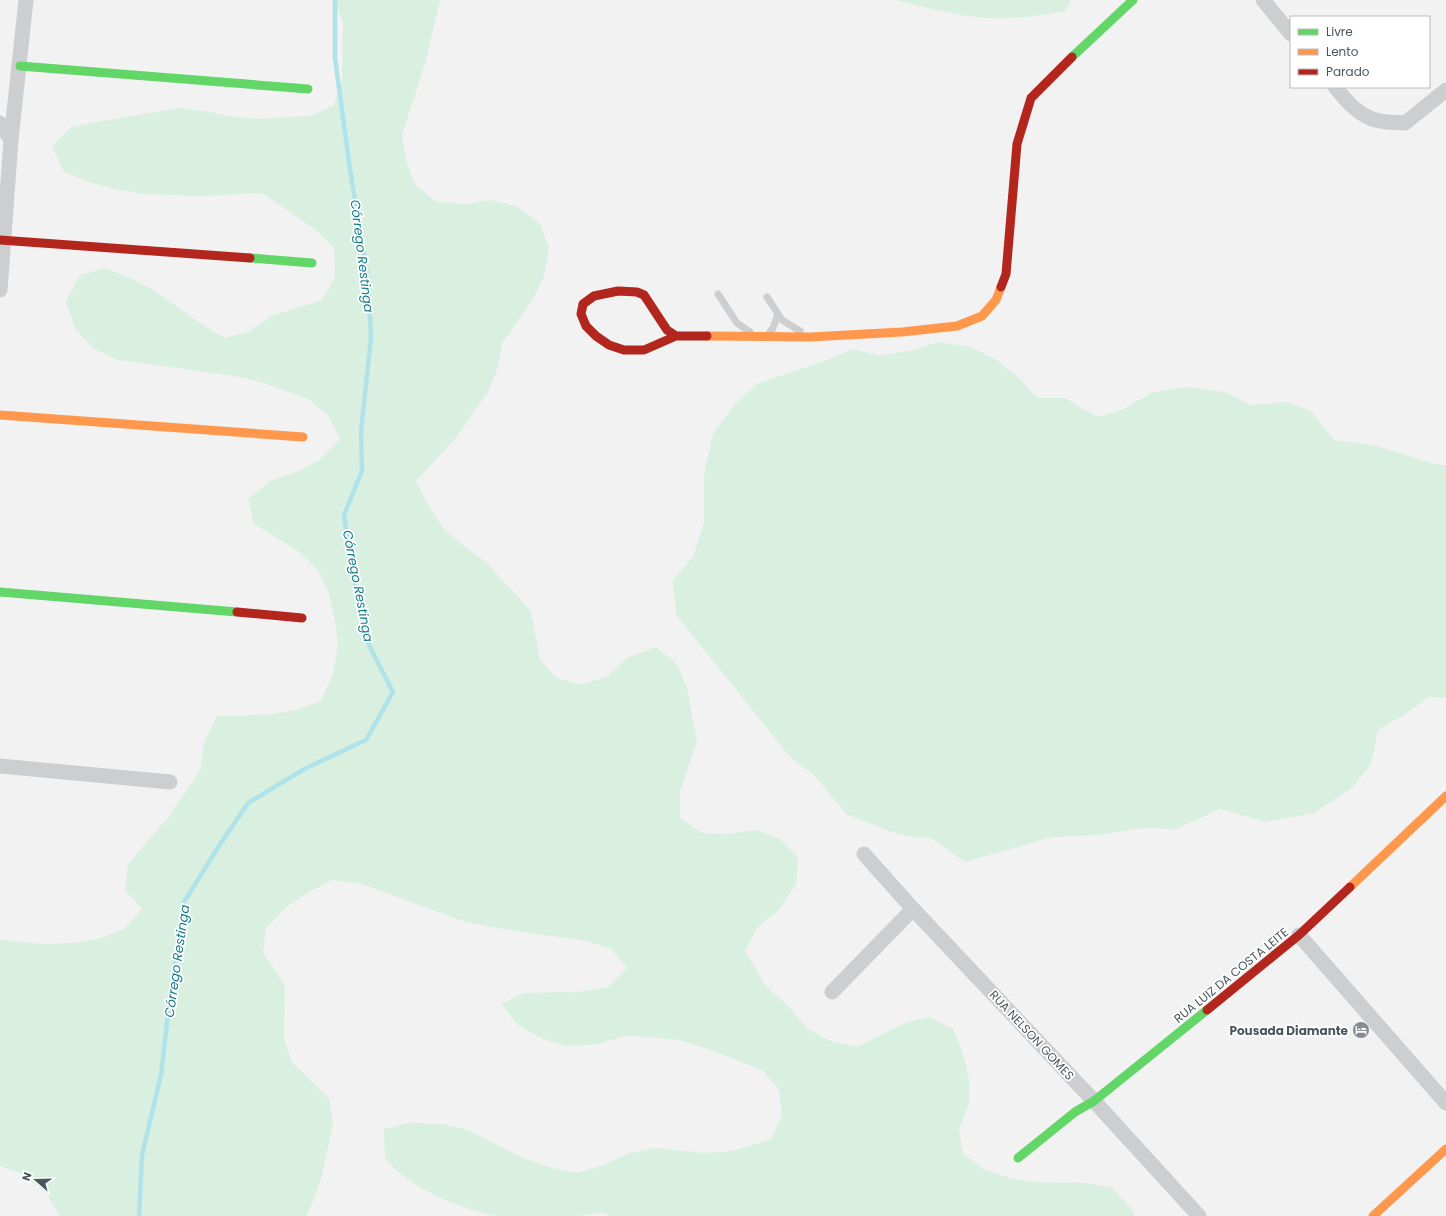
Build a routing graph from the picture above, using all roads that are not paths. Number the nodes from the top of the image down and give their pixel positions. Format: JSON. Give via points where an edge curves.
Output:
{"nodes":[{"id":1,"x":26,"y":0,"type":"edge"},
{"id":2,"x":1134,"y":0,"type":"edge"},
{"id":3,"x":1263,"y":0,"type":"edge"},
{"id":4,"x":1290,"y":33,"type":"edge"},
{"id":5,"x":20,"y":66,"type":"junction"},
{"id":6,"x":1336,"y":88,"type":"edge"},
{"id":7,"x":308,"y":89,"type":"dead end"},
{"id":8,"x":1446,"y":90,"type":"edge"},
{"id":9,"x":0,"y":123,"type":"edge"},
{"id":10,"x":11,"y":140,"type":"junction"},
{"id":11,"x":2,"y":240,"type":"edge"},
{"id":12,"x":312,"y":263,"type":"dead end"},
{"id":13,"x":0,"y":290,"type":"edge"},
{"id":14,"x":718,"y":294,"type":"dead end"},
{"id":15,"x":767,"y":296,"type":"dead end"},
{"id":16,"x":778,"y":314,"type":"junction"},
{"id":17,"x":676,"y":336,"type":"junction"},
{"id":18,"x":756,"y":337,"type":"junction"},
{"id":19,"x":767,"y":337,"type":"junction"},
{"id":20,"x":810,"y":337,"type":"junction"},
{"id":21,"x":0,"y":416,"type":"edge"},
{"id":22,"x":303,"y":437,"type":"dead end"},
{"id":23,"x":0,"y":592,"type":"edge"},
{"id":24,"x":302,"y":618,"type":"dead end"},
{"id":25,"x":0,"y":766,"type":"edge"},
{"id":26,"x":170,"y":782,"type":"dead end"},
{"id":27,"x":1446,"y":796,"type":"edge"},
{"id":28,"x":864,"y":854,"type":"dead end"},
{"id":29,"x":913,"y":909,"type":"junction"},
{"id":30,"x":1299,"y":936,"type":"junction"},
{"id":31,"x":832,"y":992,"type":"dead end"},
{"id":32,"x":1094,"y":1101,"type":"junction"},
{"id":33,"x":1446,"y":1103,"type":"edge"},
{"id":34,"x":1446,"y":1149,"type":"edge"},
{"id":35,"x":1018,"y":1158,"type":"dead end"},
{"id":36,"x":1199,"y":1216,"type":"edge"},
{"id":37,"x":1373,"y":1216,"type":"edge"}],
"edges":[{"from":1,"to":5,"type":"street"},
{"from":2,"to":20,"type":"street","via":[[1031,98],[1017,144],[1006,274],[996,300],[982,316],[957,326]]},
{"from":3,"to":4,"type":"street"},
{"from":5,"to":7,"type":"street"},
{"from":5,"to":10,"type":"street"},
{"from":6,"to":8,"type":"street","via":[[1350,105],[1371,119],[1405,123]]},
{"from":9,"to":10,"type":"street"},
{"from":10,"to":11,"type":"street"},
{"from":11,"to":12,"type":"street"},
{"from":11,"to":13,"type":"street"},
{"from":14,"to":18,"type":"lane","via":[[737,322]]},
{"from":15,"to":16,"type":"lane"},
{"from":16,"to":19,"type":"lane"},
{"from":16,"to":20,"type":"lane","via":[[782,320]]},
{"from":17,"to":17,"type":"street","via":[[640,351],[623,352],[602,341],[583,323],[580,311],[585,301],[601,292],[631,290],[644,295],[667,330]]},
{"from":17,"to":18,"type":"street"},
{"from":18,"to":19,"type":"street"},
{"from":19,"to":20,"type":"street"},
{"from":21,"to":22,"type":"street"},
{"from":23,"to":24,"type":"street"},
{"from":25,"to":26,"type":"street"},
{"from":27,"to":30,"type":"street","name":"RUA LUIZ DA COSTA LEITE"},
{"from":28,"to":29,"type":"street","name":"RUA NELSON GOMES"},
{"from":29,"to":31,"type":"street"},
{"from":29,"to":32,"type":"street","name":"RUA NELSON GOMES"},
{"from":30,"to":32,"type":"street","name":"RUA LUIZ DA COSTA LEITE"},
{"from":30,"to":33,"type":"street"},
{"from":32,"to":35,"type":"street","name":"RUA LUIZ DA COSTA LEITE","via":[[1075,1112]]},
{"from":32,"to":36,"type":"street","name":"RUA NELSON GOMES"},
{"from":34,"to":37,"type":"street"}]}
